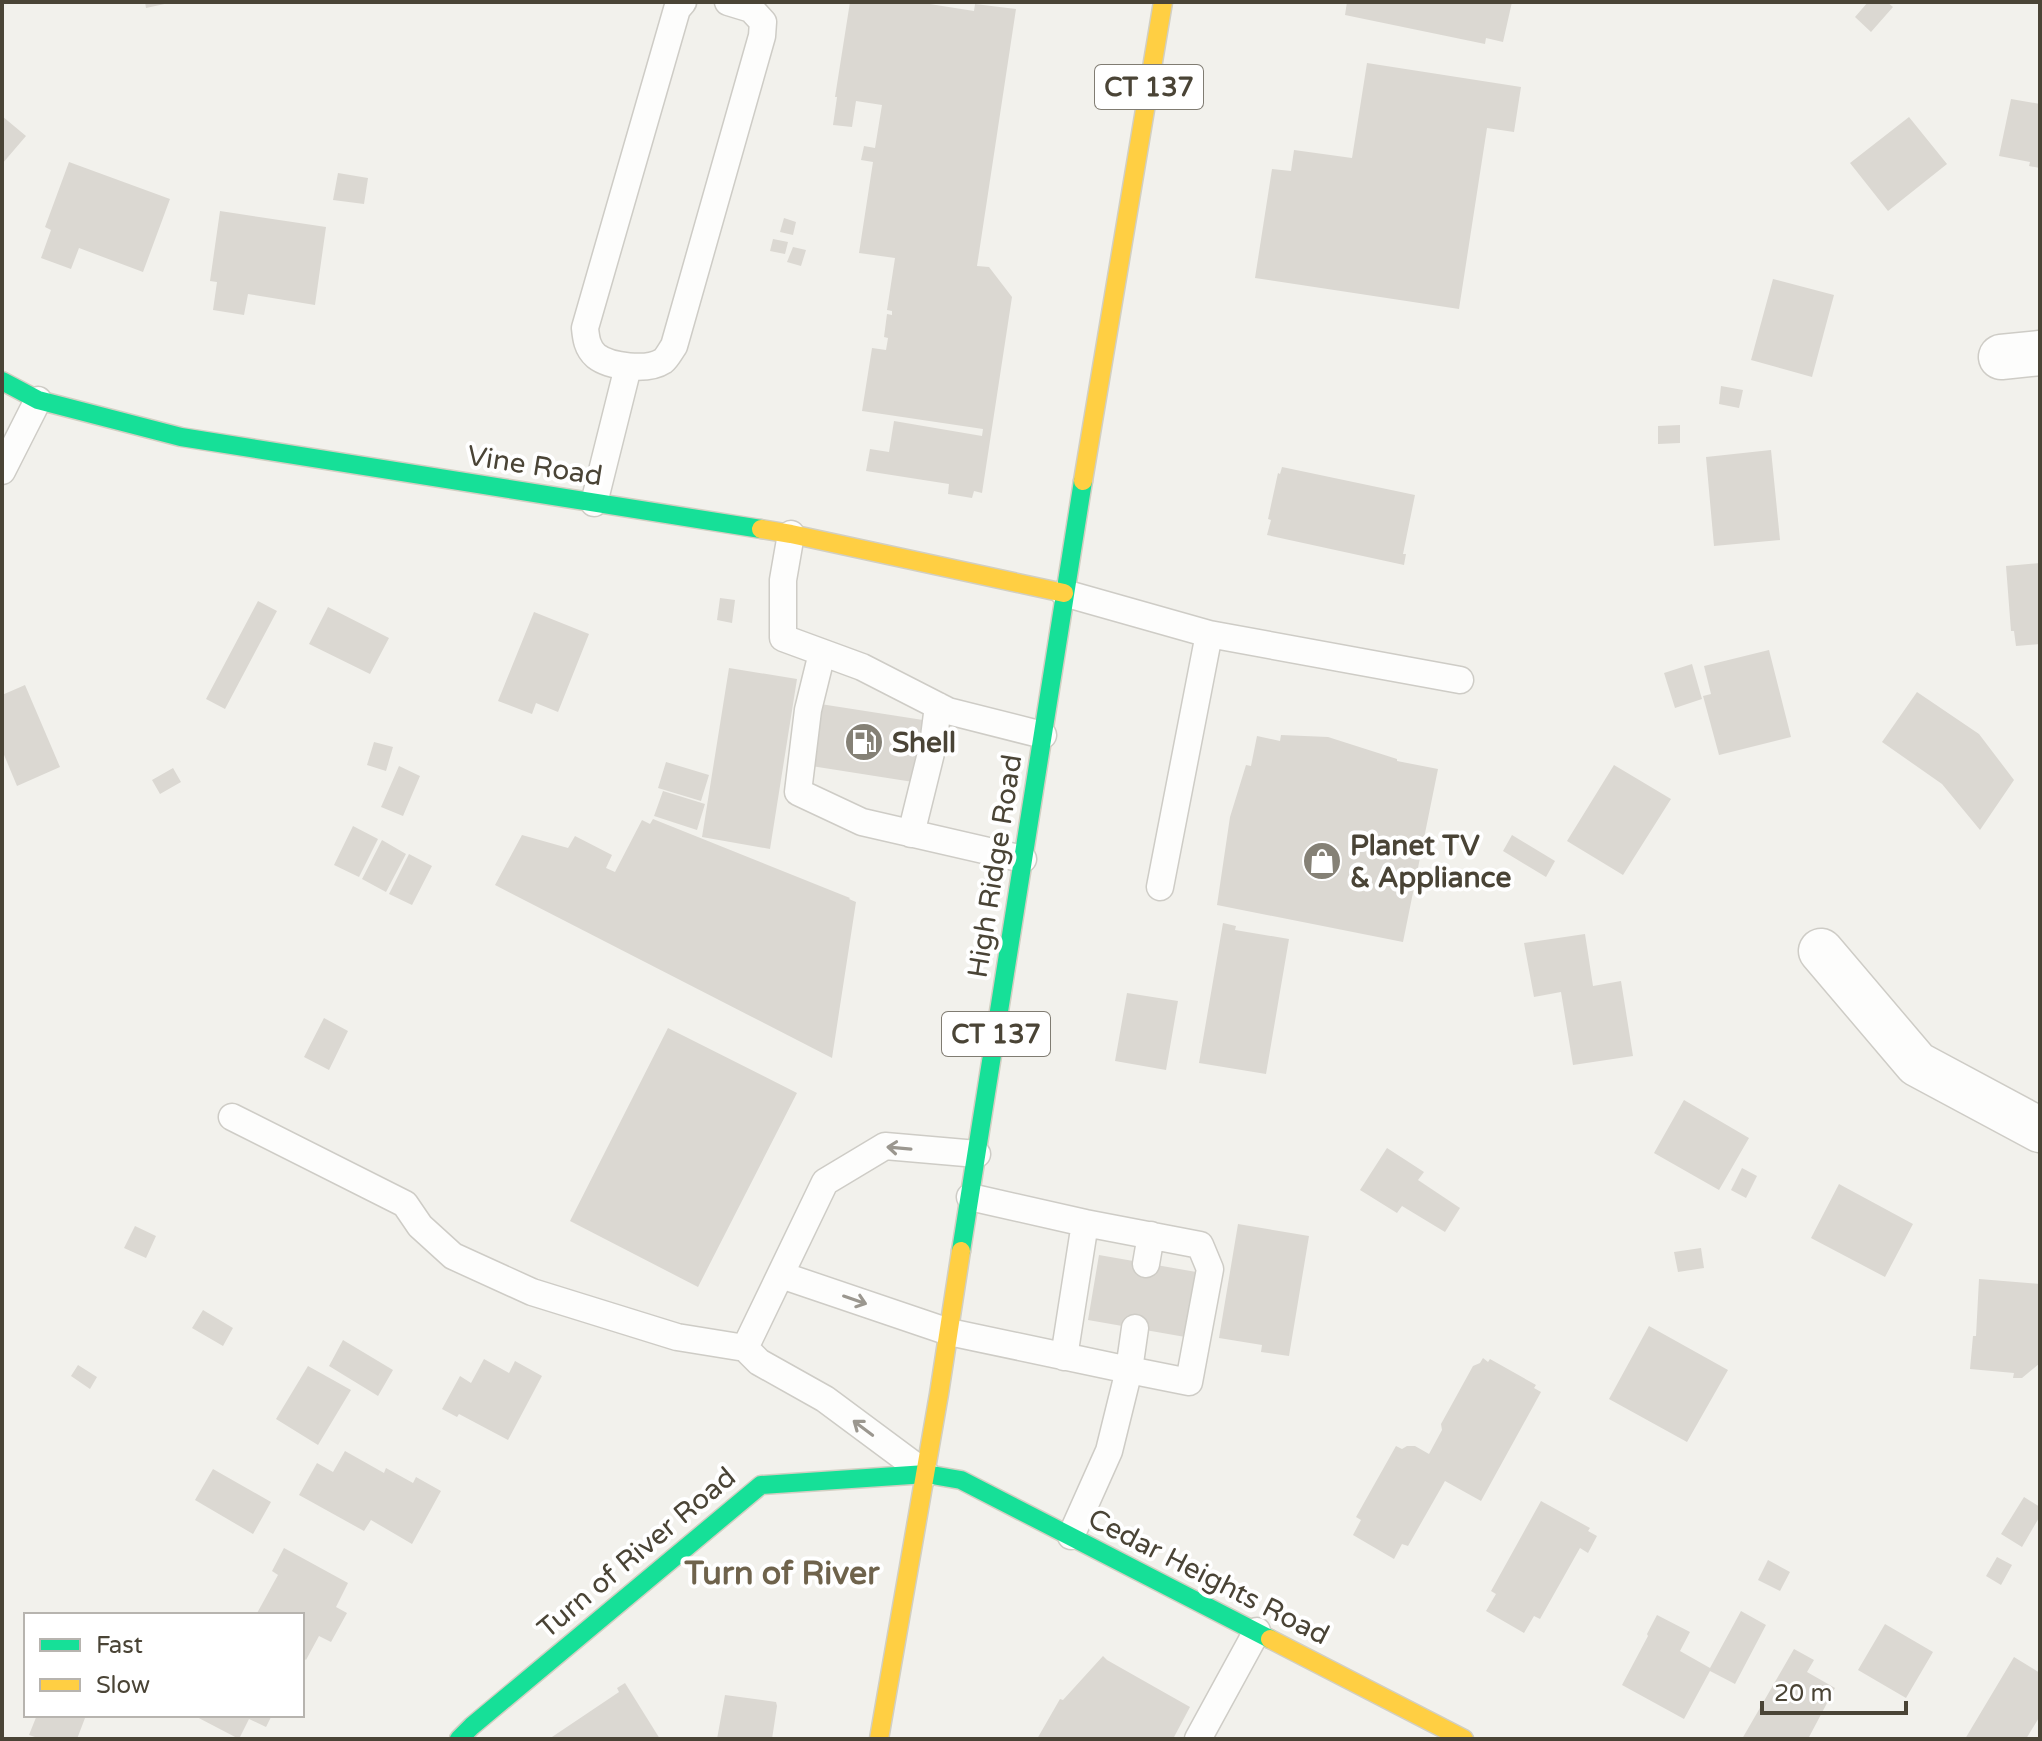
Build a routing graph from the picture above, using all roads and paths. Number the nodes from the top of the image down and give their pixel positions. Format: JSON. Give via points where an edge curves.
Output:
{"nodes":[{"id":1,"x":683,"y":2,"type":"edge"},
{"id":2,"x":1163,"y":2,"type":"edge"},
{"id":3,"x":744,"y":4,"type":"edge"},
{"id":4,"x":628,"y":367,"type":"junction"},
{"id":5,"x":2,"y":381,"type":"edge"},
{"id":6,"x":38,"y":400,"type":"junction"},
{"id":7,"x":2,"y":471,"type":"edge"},
{"id":8,"x":594,"y":503,"type":"junction"},
{"id":9,"x":791,"y":534,"type":"junction"},
{"id":10,"x":1064,"y":593,"type":"junction"},
{"id":11,"x":1209,"y":634,"type":"junction"},
{"id":12,"x":822,"y":653,"type":"junction"},
{"id":13,"x":1460,"y":680,"type":"dead end"},
{"id":14,"x":938,"y":706,"type":"junction"},
{"id":15,"x":1043,"y":735,"type":"junction"},
{"id":16,"x":911,"y":834,"type":"junction"},
{"id":17,"x":1023,"y":859,"type":"junction"},
{"id":18,"x":1160,"y":887,"type":"dead end"},
{"id":19,"x":1821,"y":951,"type":"dead end"},
{"id":20,"x":232,"y":1117,"type":"dead end"},
{"id":21,"x":2040,"y":1130,"type":"edge"},
{"id":22,"x":977,"y":1154,"type":"junction"},
{"id":23,"x":970,"y":1197,"type":"junction"},
{"id":24,"x":1085,"y":1223,"type":"junction"},
{"id":25,"x":1151,"y":1235,"type":"junction"},
{"id":26,"x":1146,"y":1264,"type":"dead end"},
{"id":27,"x":781,"y":1275,"type":"junction"},
{"id":28,"x":1135,"y":1328,"type":"dead end"},
{"id":29,"x":949,"y":1332,"type":"junction"},
{"id":30,"x":745,"y":1348,"type":"junction"},
{"id":31,"x":1064,"y":1357,"type":"junction"},
{"id":32,"x":1129,"y":1370,"type":"junction"},
{"id":33,"x":926,"y":1474,"type":"junction"},
{"id":34,"x":1071,"y":1536,"type":"junction"},
{"id":35,"x":1257,"y":1631,"type":"junction"},
{"id":36,"x":459,"y":1739,"type":"edge"},
{"id":37,"x":879,"y":1739,"type":"edge"},
{"id":38,"x":1198,"y":1739,"type":"edge"},
{"id":39,"x":1464,"y":1739,"type":"edge"}],
"edges":[{"from":1,"to":4,"type":"lane","via":[[585,328],[587,344],[598,357]]},
{"from":2,"to":10,"type":"street","name":"High Ridge Road","number":"CT 137"},
{"from":3,"to":4,"type":"lane","via":[[763,22],[762,36],[674,346],[664,360]]},
{"from":4,"to":8,"type":"lane"},
{"from":5,"to":6,"type":"street","name":"Vine Road"},
{"from":6,"to":7,"type":"lane"},
{"from":6,"to":8,"type":"street","name":"Vine Road","via":[[181,437]]},
{"from":8,"to":9,"type":"street","name":"Vine Road"},
{"from":9,"to":10,"type":"street","name":"Vine Road"},
{"from":9,"to":12,"type":"lane","via":[[783,580],[783,638]]},
{"from":10,"to":11,"type":"lane"},
{"from":10,"to":15,"type":"street","name":"High Ridge Road","number":"CT 137"},
{"from":11,"to":13,"type":"lane"},
{"from":11,"to":18,"type":"lane"},
{"from":12,"to":14,"type":"lane"},
{"from":12,"to":16,"type":"lane","via":[[808,710],[798,792],[862,822]]},
{"from":14,"to":15,"type":"lane"},
{"from":14,"to":16,"type":"lane"},
{"from":15,"to":17,"type":"street","name":"High Ridge Road","number":"CT 137"},
{"from":16,"to":17,"type":"lane"},
{"from":17,"to":22,"type":"street","name":"High Ridge Road","number":"CT 137"},
{"from":19,"to":21,"type":"street","via":[[1917,1064]]},
{"from":20,"to":30,"type":"lane","via":[[405,1204],[453,1256],[532,1292],[677,1337]]},
{"from":22,"to":23,"type":"street","name":"High Ridge Road","number":"CT 137"},
{"from":22,"to":27,"type":"lane","one_way":true,"via":[[885,1146],[825,1182]]},
{"from":23,"to":24,"type":"lane"},
{"from":23,"to":29,"type":"street","name":"High Ridge Road","number":"CT 137"},
{"from":24,"to":25,"type":"lane"},
{"from":24,"to":31,"type":"lane"},
{"from":25,"to":26,"type":"lane"},
{"from":25,"to":32,"type":"lane","via":[[1200,1245],[1210,1269],[1189,1382]]},
{"from":27,"to":29,"type":"lane","one_way":true},
{"from":27,"to":30,"type":"lane"},
{"from":28,"to":32,"type":"lane"},
{"from":29,"to":31,"type":"lane"},
{"from":29,"to":33,"type":"street","name":"High Ridge Road","number":"CT 137"},
{"from":33,"to":30,"type":"lane","one_way":true},
{"from":31,"to":32,"type":"lane"},
{"from":32,"to":34,"type":"lane","via":[[1109,1451]]},
{"from":33,"to":34,"type":"street","name":"Cedar Heights Road","via":[[961,1480]]},
{"from":33,"to":36,"type":"street","name":"Turn of River Road","via":[[761,1485]]},
{"from":33,"to":37,"type":"street","name":"High Ridge Road","number":"CT 137"},
{"from":34,"to":35,"type":"street","name":"Cedar Heights Road"},
{"from":35,"to":38,"type":"lane"},
{"from":35,"to":39,"type":"street","name":"Cedar Heights Road"}]}
